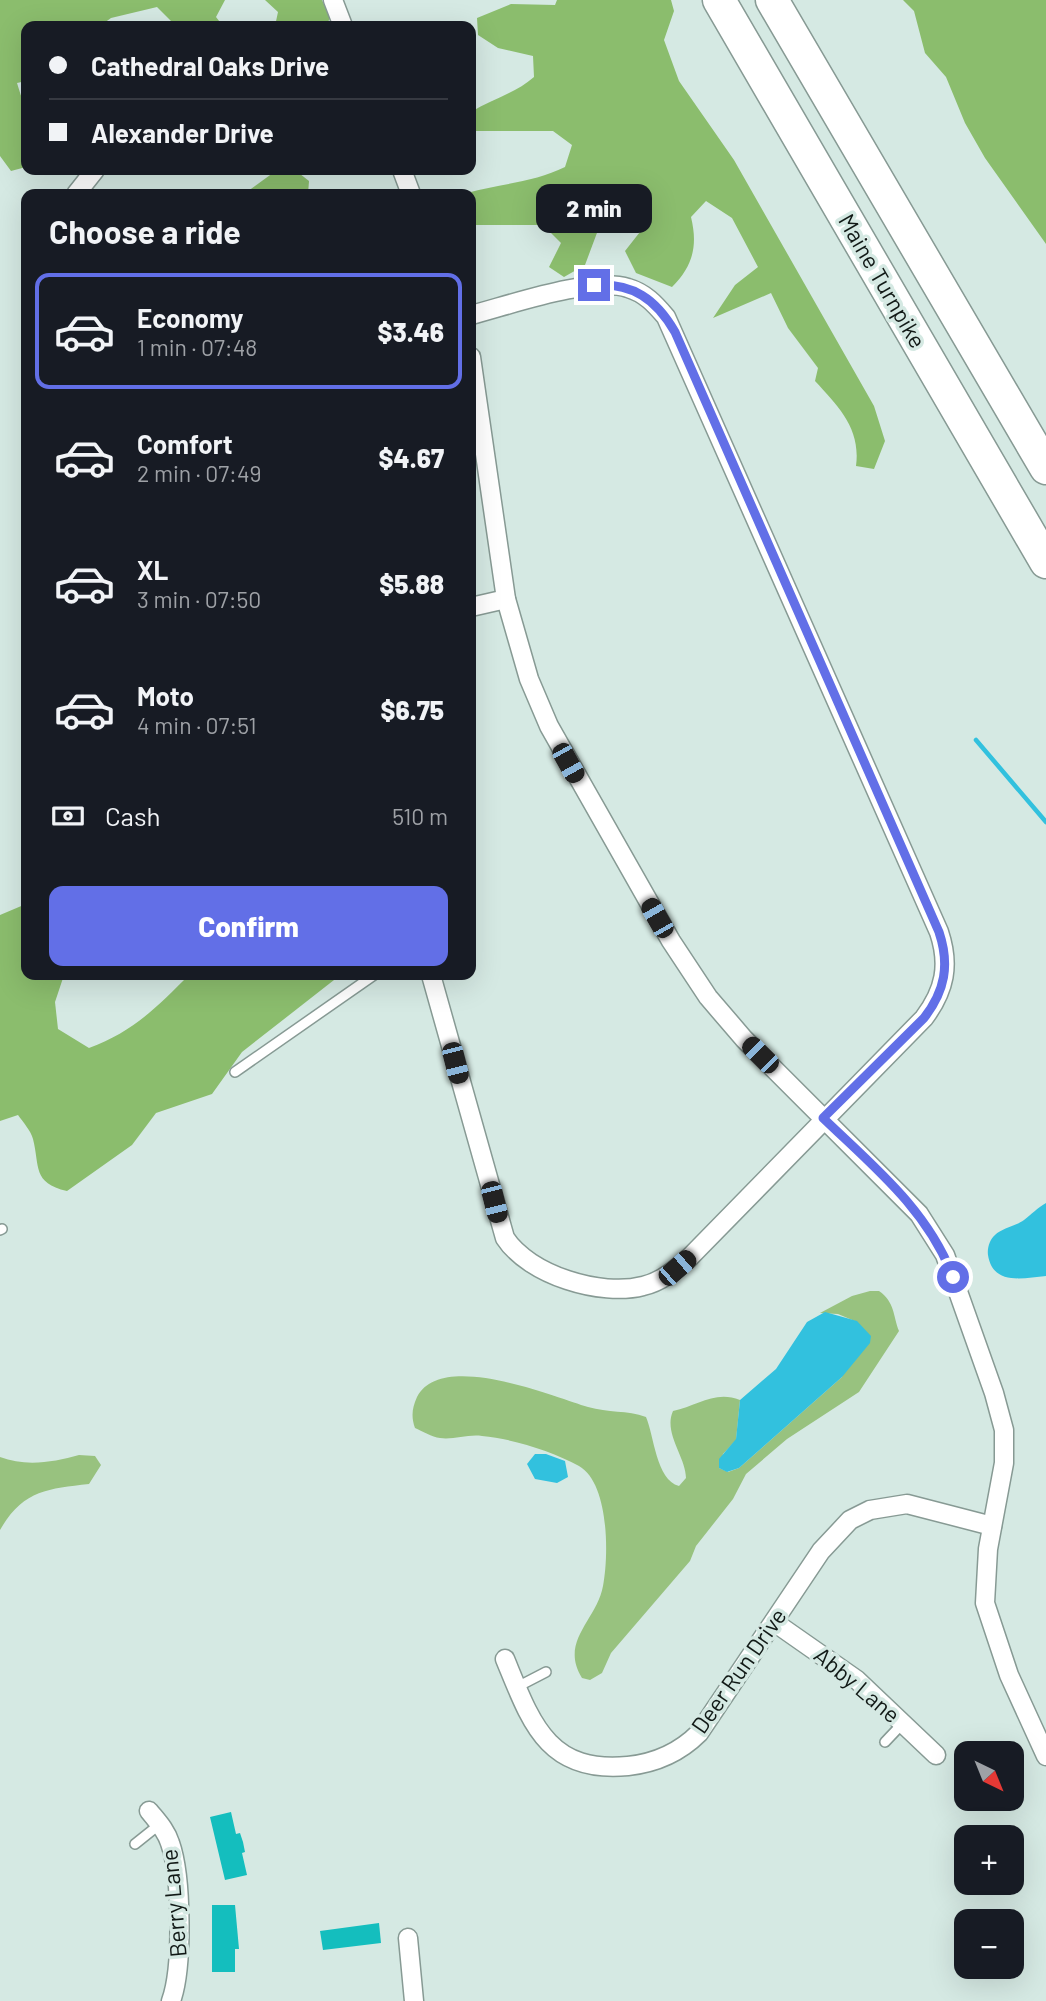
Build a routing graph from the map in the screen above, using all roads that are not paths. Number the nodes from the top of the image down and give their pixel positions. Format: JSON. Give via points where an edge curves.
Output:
{"nodes":[{"id":1,"x":333,"y":0,"type":"edge"},
{"id":2,"x":719,"y":0,"type":"edge"},
{"id":3,"x":772,"y":0,"type":"edge"},
{"id":4,"x":340,"y":21,"type":"edge"},
{"id":5,"x":91,"y":175,"type":"edge"},
{"id":6,"x":80,"y":189,"type":"edge"},
{"id":7,"x":476,"y":314,"type":"edge"},
{"id":8,"x":476,"y":392,"type":"edge"},
{"id":9,"x":1046,"y":468,"type":"edge"},
{"id":10,"x":1046,"y":562,"type":"edge"},
{"id":11,"x":506,"y":599,"type":"junction"},
{"id":12,"x":476,"y":606,"type":"edge"},
{"id":13,"x":367,"y":980,"type":"edge"},
{"id":14,"x":432,"y":980,"type":"edge"},
{"id":15,"x":234,"y":1072,"type":"dead end"},
{"id":16,"x":823,"y":1118,"type":"junction"},
{"id":17,"x":992,"y":1526,"type":"junction"},
{"id":18,"x":774,"y":1622,"type":"junction"},
{"id":19,"x":505,"y":1659,"type":"dead end"},
{"id":20,"x":546,"y":1672,"type":"dead end"},
{"id":21,"x":517,"y":1687,"type":"junction"},
{"id":22,"x":903,"y":1723,"type":"junction"},
{"id":23,"x":885,"y":1742,"type":"dead end"},
{"id":24,"x":936,"y":1755,"type":"dead end"},
{"id":25,"x":1046,"y":1756,"type":"edge"},
{"id":26,"x":155,"y":1818,"type":"joint"},
{"id":27,"x":135,"y":1844,"type":"dead end"},
{"id":28,"x":408,"y":1938,"type":"dead end"},
{"id":29,"x":171,"y":2001,"type":"edge"},
{"id":30,"x":414,"y":2001,"type":"edge"}],
"edges":[{"from":1,"to":4,"type":"street"},
{"from":2,"to":10,"type":"highway","name":"Maine Turnpike"},
{"from":3,"to":9,"type":"highway","name":"Maine Turnpike"},
{"from":5,"to":6,"type":"street"},
{"from":7,"to":16,"type":"street","via":[[611,284],[648,297],[666,317],[939,932],[946,965],[937,1000]]},
{"from":8,"to":11,"type":"street"},
{"from":11,"to":12,"type":"street"},
{"from":11,"to":16,"type":"street","via":[[529,680],[549,726],[676,950],[720,1012]]},
{"from":13,"to":15,"type":"lane"},
{"from":14,"to":16,"type":"street","via":[[499,1226],[517,1254],[557,1277],[630,1288],[667,1276]]},
{"from":16,"to":17,"type":"street","via":[[919,1214],[945,1255],[1004,1430],[1002,1482]]},
{"from":17,"to":18,"type":"street","name":"Deer Run Drive","via":[[907,1504],[860,1514],[833,1535]]},
{"from":17,"to":25,"type":"street","via":[[984,1581],[988,1618]]},
{"from":18,"to":21,"type":"street","name":"Deer Run Drive","via":[[699,1732],[673,1754],[648,1763],[599,1767],[568,1759],[537,1729]]},
{"from":18,"to":22,"type":"street","name":"Abby Lane","via":[[857,1680]]},
{"from":19,"to":21,"type":"street","name":"Deer Run Drive"},
{"from":20,"to":21,"type":"lane"},
{"from":22,"to":23,"type":"lane"},
{"from":22,"to":24,"type":"street","name":"Abby Lane"},
{"from":26,"to":27,"type":"lane"},
{"from":26,"to":29,"type":"street","name":"Berry Lane","via":[[173,1854],[179,1968]]},
{"from":28,"to":30,"type":"street"}]}
